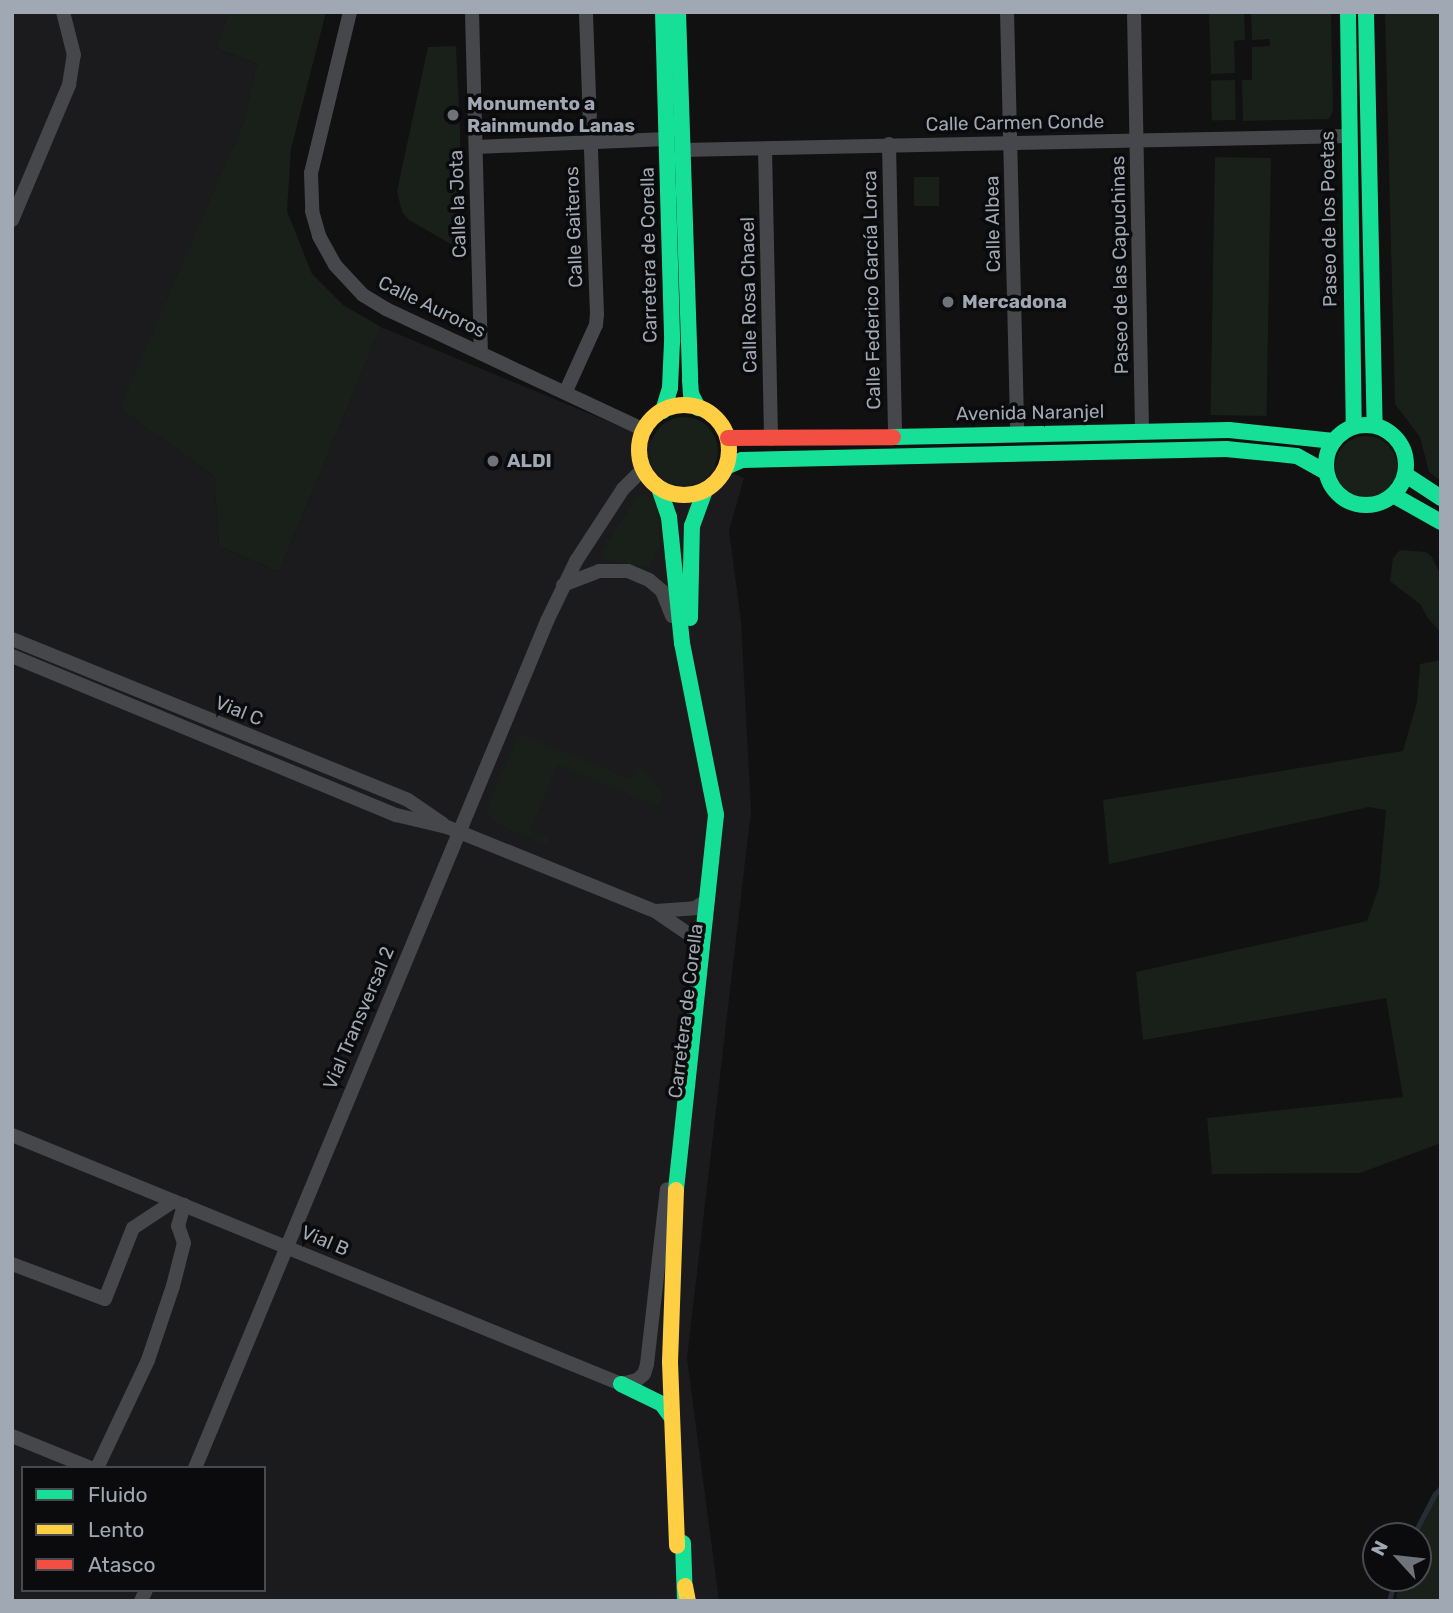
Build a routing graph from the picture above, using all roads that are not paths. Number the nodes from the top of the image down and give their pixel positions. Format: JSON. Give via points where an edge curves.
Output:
{"nodes":[{"id":1,"x":63,"y":12,"type":"edge"},
{"id":2,"x":350,"y":12,"type":"edge"},
{"id":3,"x":472,"y":12,"type":"edge"},
{"id":4,"x":586,"y":12,"type":"edge"},
{"id":5,"x":663,"y":12,"type":"edge"},
{"id":6,"x":678,"y":12,"type":"edge"},
{"id":7,"x":1007,"y":12,"type":"edge"},
{"id":8,"x":1134,"y":12,"type":"edge"},
{"id":9,"x":1348,"y":12,"type":"edge"},
{"id":10,"x":1367,"y":12,"type":"edge"},
{"id":11,"x":1349,"y":135,"type":"junction"},
{"id":12,"x":667,"y":139,"type":"junction"},
{"id":13,"x":1137,"y":140,"type":"junction"},
{"id":14,"x":590,"y":142,"type":"junction"},
{"id":15,"x":1010,"y":142,"type":"junction"},
{"id":16,"x":889,"y":144,"type":"junction"},
{"id":17,"x":476,"y":147,"type":"junction"},
{"id":18,"x":765,"y":149,"type":"junction"},
{"id":19,"x":683,"y":150,"type":"junction"},
{"id":20,"x":12,"y":220,"type":"edge"},
{"id":21,"x":481,"y":353,"type":"junction"},
{"id":22,"x":566,"y":391,"type":"junction"},
{"id":23,"x":698,"y":408,"type":"junction"},
{"id":24,"x":663,"y":411,"type":"junction"},
{"id":25,"x":1375,"y":425,"type":"junction"},
{"id":26,"x":1354,"y":426,"type":"junction"},
{"id":27,"x":644,"y":430,"type":"junction"},
{"id":28,"x":1142,"y":432,"type":"junction"},
{"id":29,"x":1017,"y":434,"type":"junction"},
{"id":30,"x":895,"y":436,"type":"junction"},
{"id":31,"x":727,"y":438,"type":"junction"},
{"id":32,"x":771,"y":439,"type":"junction"},
{"id":33,"x":1334,"y":441,"type":"junction"},
{"id":34,"x":726,"y":467,"type":"junction"},
{"id":35,"x":643,"y":469,"type":"junction"},
{"id":36,"x":1326,"y":472,"type":"junction"},
{"id":37,"x":1406,"y":475,"type":"junction"},
{"id":38,"x":659,"y":488,"type":"junction"},
{"id":39,"x":705,"y":490,"type":"junction"},
{"id":40,"x":1393,"y":495,"type":"junction"},
{"id":41,"x":1441,"y":498,"type":"edge"},
{"id":42,"x":1441,"y":522,"type":"edge"},
{"id":43,"x":563,"y":585,"type":"junction"},
{"id":44,"x":12,"y":639,"type":"edge"},
{"id":45,"x":682,"y":643,"type":"junction"},
{"id":46,"x":12,"y":656,"type":"edge"},
{"id":47,"x":452,"y":829,"type":"junction"},
{"id":48,"x":708,"y":900,"type":"junction"},
{"id":49,"x":654,"y":911,"type":"junction"},
{"id":50,"x":703,"y":944,"type":"junction"},
{"id":51,"x":692,"y":1038,"type":"junction"},
{"id":52,"x":12,"y":1135,"type":"edge"},
{"id":53,"x":669,"y":1177,"type":"junction"},
{"id":54,"x":179,"y":1203,"type":"junction"},
{"id":55,"x":285,"y":1245,"type":"junction"},
{"id":56,"x":12,"y":1264,"type":"edge"},
{"id":57,"x":670,"y":1316,"type":"junction"},
{"id":58,"x":670,"y":1362,"type":"junction"},
{"id":59,"x":621,"y":1384,"type":"junction"},
{"id":60,"x":672,"y":1418,"type":"junction"},
{"id":61,"x":12,"y":1436,"type":"edge"},
{"id":62,"x":86,"y":1466,"type":"edge"},
{"id":63,"x":98,"y":1466,"type":"edge"},
{"id":64,"x":196,"y":1466,"type":"edge"},
{"id":65,"x":680,"y":1544,"type":"junction"},
{"id":66,"x":686,"y":1596,"type":"edge"},
{"id":67,"x":677,"y":1601,"type":"edge"}],
"edges":[{"from":1,"to":20,"type":"street","via":[[74,55],[69,85]]},
{"from":2,"to":21,"type":"street","name":"Calle Auroros","via":[[311,173],[312,211],[319,236],[335,265],[363,295]]},
{"from":3,"to":17,"type":"street","name":"Calle la Jota"},
{"from":4,"to":14,"type":"street","name":"Calle Gaiteros"},
{"from":5,"to":12,"type":"main road","name":"Carretera de Corella"},
{"from":6,"to":19,"type":"main road","name":"Carretera de Corella"},
{"from":7,"to":15,"type":"street","name":"Calle Albea"},
{"from":8,"to":13,"type":"street","name":"Paseo de las Capuchinas"},
{"from":9,"to":11,"type":"main road","name":"Paseo de los Poetas"},
{"from":10,"to":25,"type":"main road"},
{"from":11,"to":13,"type":"street","name":"Calle Carmen Conde"},
{"from":11,"to":26,"type":"main road","name":"Paseo de los Poetas"},
{"from":12,"to":14,"type":"street"},
{"from":12,"to":24,"type":"main road","name":"Carretera de Corella","via":[[672,342],[670,388]]},
{"from":13,"to":15,"type":"street","name":"Calle Carmen Conde"},
{"from":13,"to":28,"type":"street","name":"Paseo de las Capuchinas"},
{"from":14,"to":17,"type":"street"},
{"from":14,"to":22,"type":"street","name":"Calle Gaiteros","via":[[596,325]]},
{"from":15,"to":16,"type":"street","name":"Calle Carmen Conde"},
{"from":15,"to":29,"type":"street","name":"Calle Albea"},
{"from":16,"to":18,"type":"street","name":"Calle Carmen Conde"},
{"from":16,"to":30,"type":"street","name":"Calle Federico García Lorca"},
{"from":17,"to":21,"type":"street","name":"Calle la Jota"},
{"from":18,"to":19,"type":"street","name":"Calle Carmen Conde"},
{"from":18,"to":32,"type":"street","name":"Calle Rosa Chacel"},
{"from":19,"to":23,"type":"main road","name":"Carretera de Corella","via":[[690,380]]},
{"from":21,"to":22,"type":"street","name":"Calle Auroros"},
{"from":22,"to":27,"type":"street","name":"Calle Auroros"},
{"from":23,"to":24,"type":"main road"},
{"from":23,"to":31,"type":"main road","via":[[719,422]]},
{"from":24,"to":27,"type":"main road"},
{"from":25,"to":26,"type":"main road"},
{"from":25,"to":37,"type":"main road","via":[[1397,438],[1407,462]]},
{"from":26,"to":33,"type":"main road"},
{"from":27,"to":35,"type":"main road","via":[[639,452]]},
{"from":28,"to":29,"type":"main road","name":"Avenida Naranjel"},
{"from":28,"to":33,"type":"main road","name":"Avenida Naranjel","via":[[1229,430]]},
{"from":29,"to":30,"type":"main road","name":"Avenida Naranjel"},
{"from":30,"to":32,"type":"main road","name":"Avenida Naranjel"},
{"from":31,"to":32,"type":"main road","name":"Avenida Naranjel"},
{"from":31,"to":34,"type":"main road"},
{"from":33,"to":36,"type":"main road"},
{"from":34,"to":36,"type":"main road","name":"Avenida Naranjel","via":[[742,460],[1226,449],[1297,456]]},
{"from":34,"to":39,"type":"main road"},
{"from":35,"to":38,"type":"main road"},
{"from":35,"to":43,"type":"street","name":"Vial Transversal 2","via":[[623,489]]},
{"from":36,"to":40,"type":"main road","via":[[1332,487],[1357,505],[1372,505]]},
{"from":37,"to":40,"type":"main road"},
{"from":37,"to":41,"type":"main road"},
{"from":38,"to":39,"type":"main road","via":[[686,495]]},
{"from":38,"to":45,"type":"main road","name":"Carretera de Corella","via":[[673,545]]},
{"from":39,"to":65,"type":"main road","name":"Carretera de Corella","via":[[692,526],[689,614],[726,802],[683,1256]]},
{"from":40,"to":42,"type":"main road"},
{"from":43,"to":45,"type":"street","via":[[599,571],[640,575],[662,591]]},
{"from":43,"to":47,"type":"street","name":"Vial Transversal 2"},
{"from":44,"to":47,"type":"street","name":"Vial C","via":[[408,800]]},
{"from":45,"to":48,"type":"main road","name":"Carretera de Corella","via":[[716,815]]},
{"from":46,"to":47,"type":"street","name":"Vial C","via":[[396,816]]},
{"from":47,"to":49,"type":"street","name":"Vial C"},
{"from":47,"to":55,"type":"street","name":"Vial Transversal 2"},
{"from":48,"to":49,"type":"street","via":[[695,908]]},
{"from":48,"to":50,"type":"main road","name":"Carretera de Corella"},
{"from":49,"to":50,"type":"street","name":"Vial C"},
{"from":50,"to":51,"type":"main road","name":"Carretera de Corella"},
{"from":51,"to":53,"type":"street","name":"Carretera de Corella","via":[[682,1075]]},
{"from":51,"to":57,"type":"main road","name":"Carretera de Corella","via":[[676,1192]]},
{"from":52,"to":54,"type":"street","name":"Vial B"},
{"from":53,"to":57,"type":"main road"},
{"from":53,"to":59,"type":"street","name":"Carretera de Corella","via":[[647,1364],[637,1380]]},
{"from":54,"to":55,"type":"street","name":"Vial B"},
{"from":54,"to":56,"type":"street","via":[[133,1228],[105,1299]]},
{"from":54,"to":63,"type":"street","via":[[178,1226],[184,1242],[173,1286],[148,1360]]},
{"from":55,"to":59,"type":"street","name":"Vial B"},
{"from":55,"to":64,"type":"street","name":"Vial Transversal 2"},
{"from":57,"to":58,"type":"main road","name":"Carretera de Corella"},
{"from":58,"to":59,"type":"main road","via":[[659,1381]]},
{"from":58,"to":60,"type":"main road","name":"Carretera de Corella"},
{"from":59,"to":60,"type":"main road","via":[[662,1404]]},
{"from":60,"to":65,"type":"main road","name":"Carretera de Corella"},
{"from":61,"to":62,"type":"street"},
{"from":65,"to":66,"type":"main road"},
{"from":65,"to":67,"type":"main road"}]}
